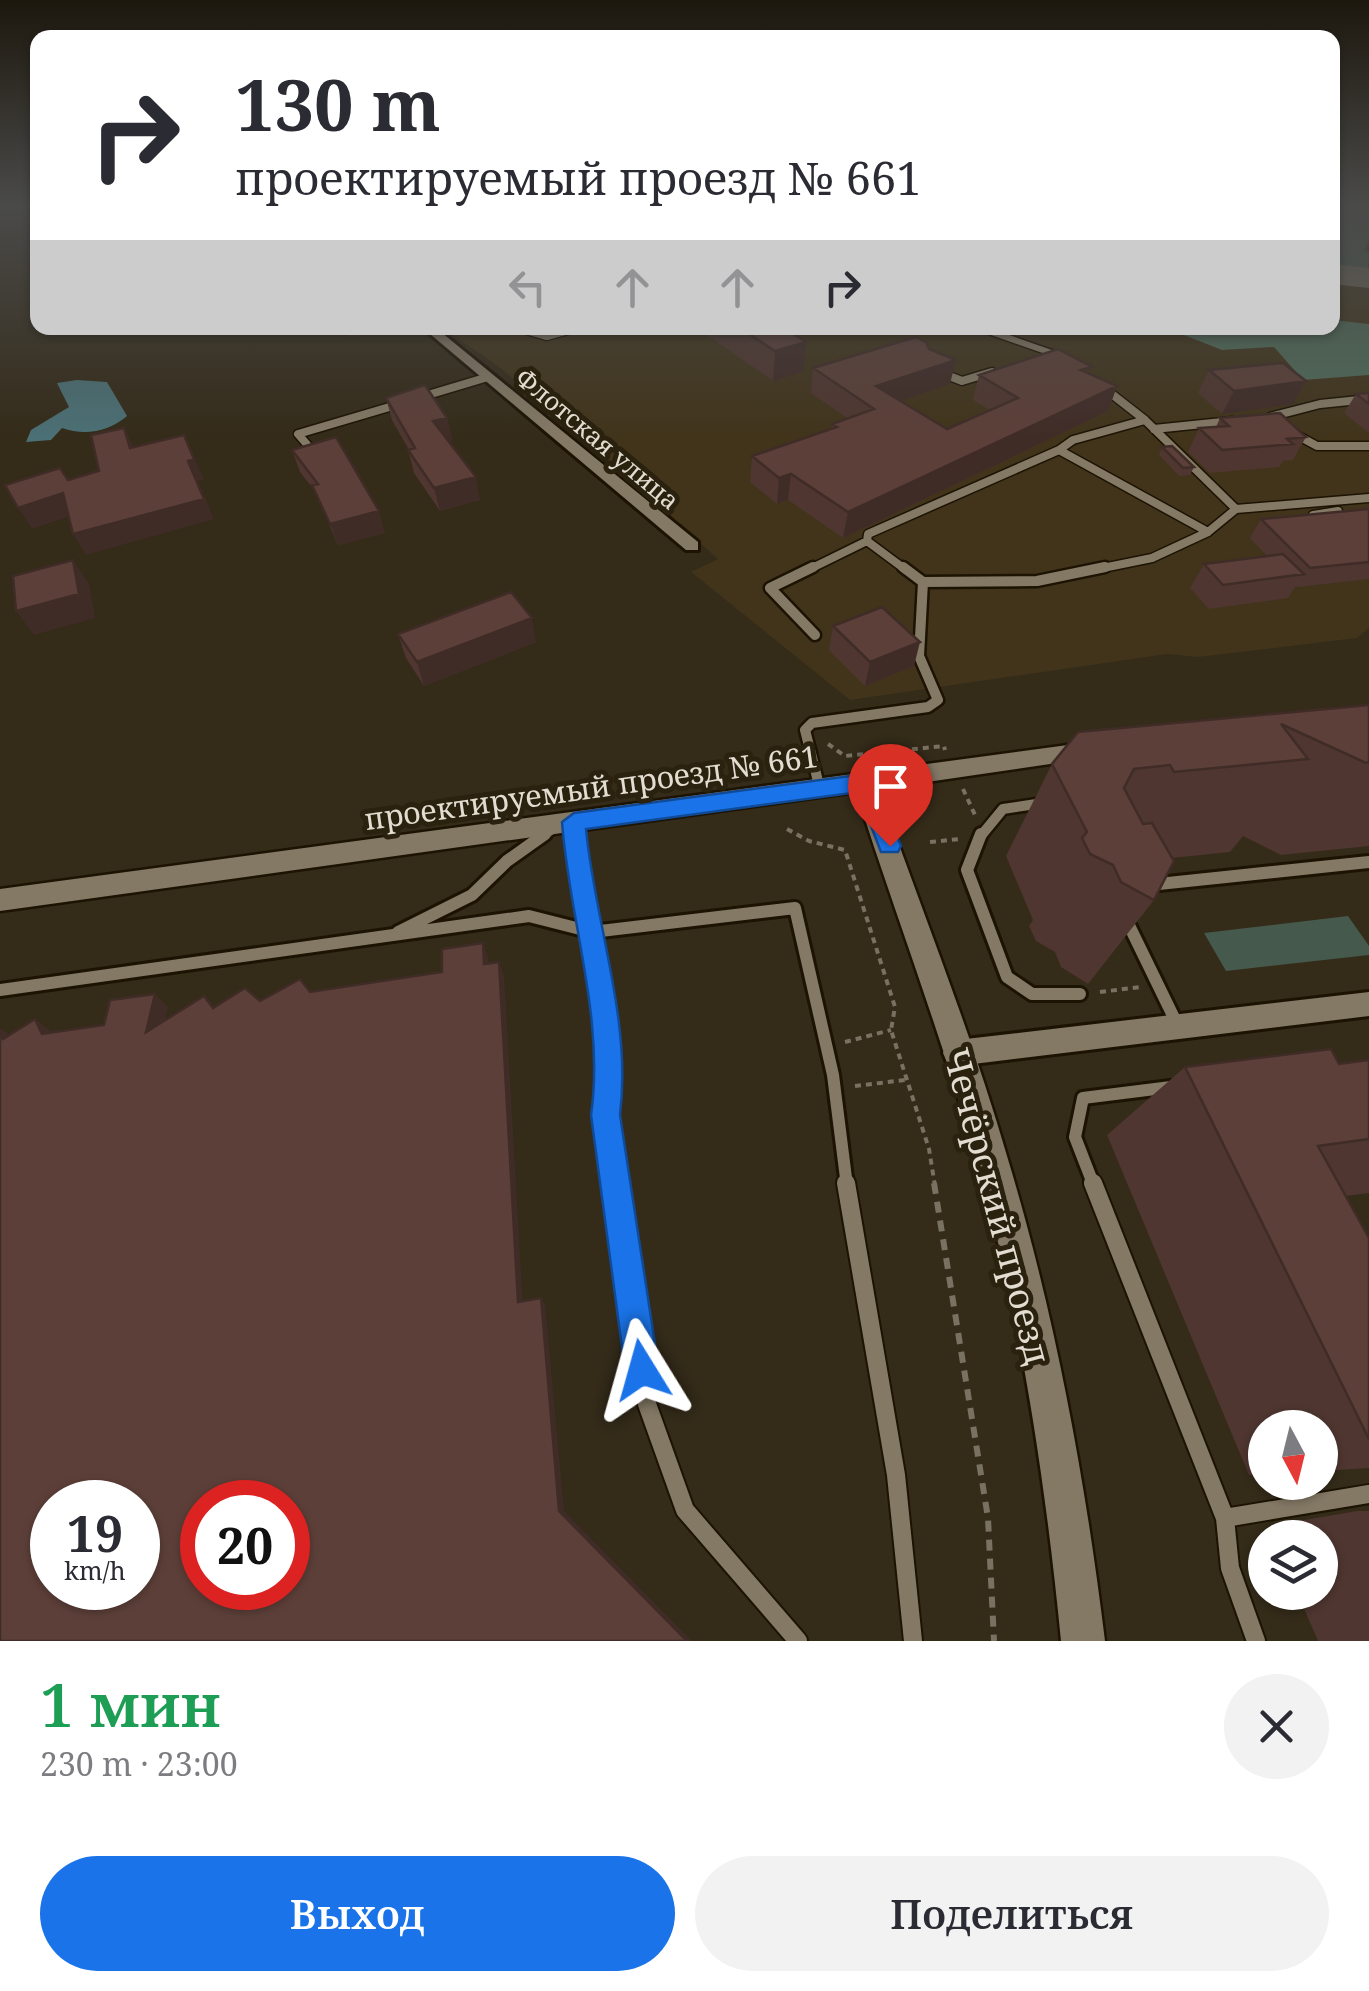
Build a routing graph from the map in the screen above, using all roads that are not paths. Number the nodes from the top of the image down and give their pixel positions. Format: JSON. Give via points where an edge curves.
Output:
{"nodes":[{"id":1,"x":438,"y":335,"type":"edge"},
{"id":2,"x":992,"y":335,"type":"edge"},
{"id":3,"x":1004,"y":335,"type":"edge"},
{"id":4,"x":988,"y":340,"type":"dead end"},
{"id":5,"x":1053,"y":350,"type":"junction"},
{"id":6,"x":1036,"y":356,"type":"edge"},
{"id":7,"x":928,"y":366,"type":"edge"},
{"id":8,"x":1076,"y":366,"type":"edge"},
{"id":9,"x":1004,"y":368,"type":"edge"},
{"id":10,"x":488,"y":376,"type":"junction"},
{"id":11,"x":1090,"y":377,"type":"edge"},
{"id":12,"x":1369,"y":399,"type":"edge"},
{"id":13,"x":1272,"y":417,"type":"junction"},
{"id":14,"x":1144,"y":420,"type":"junction"},
{"id":15,"x":1154,"y":429,"type":"junction"},
{"id":16,"x":1369,"y":446,"type":"edge"},
{"id":17,"x":1060,"y":450,"type":"junction"},
{"id":18,"x":318,"y":457,"type":"edge"},
{"id":19,"x":1369,"y":498,"type":"edge"},
{"id":20,"x":1328,"y":502,"type":"junction"},
{"id":21,"x":1236,"y":509,"type":"junction"},
{"id":22,"x":1338,"y":511,"type":"junction"},
{"id":23,"x":1301,"y":516,"type":"edge"},
{"id":24,"x":1348,"y":521,"type":"edge"},
{"id":25,"x":1208,"y":532,"type":"junction"},
{"id":26,"x":867,"y":541,"type":"junction"},
{"id":27,"x":692,"y":546,"type":"dead end"},
{"id":28,"x":924,"y":582,"type":"junction"},
{"id":29,"x":814,"y":634,"type":"dead end"},
{"id":30,"x":1119,"y":747,"type":"edge"},
{"id":31,"x":865,"y":783,"type":"junction"},
{"id":32,"x":820,"y":789,"type":"junction"},
{"id":33,"x":1052,"y":802,"type":"edge"},
{"id":34,"x":566,"y":822,"type":"junction"},
{"id":35,"x":1369,"y":862,"type":"edge"},
{"id":36,"x":0,"y":900,"type":"edge"},
{"id":37,"x":592,"y":932,"type":"junction"},
{"id":38,"x":390,"y":936,"type":"junction"},
{"id":39,"x":0,"y":990,"type":"edge"},
{"id":40,"x":1080,"y":994,"type":"road end"},
{"id":41,"x":1369,"y":1004,"type":"edge"},
{"id":42,"x":1179,"y":1027,"type":"junction"},
{"id":43,"x":957,"y":1053,"type":"junction"},
{"id":44,"x":1194,"y":1084,"type":"edge"},
{"id":45,"x":1369,"y":1494,"type":"edge"},
{"id":46,"x":1225,"y":1518,"type":"junction"},
{"id":47,"x":798,"y":1641,"type":"edge"},
{"id":48,"x":913,"y":1641,"type":"edge"},
{"id":49,"x":1083,"y":1641,"type":"edge"},
{"id":50,"x":1256,"y":1641,"type":"edge"}],
"edges":[{"from":1,"to":10,"type":"street","name":"Флотская улица"},
{"from":2,"to":4,"type":"lane"},
{"from":3,"to":5,"type":"lane"},
{"from":5,"to":6,"type":"lane"},
{"from":5,"to":8,"type":"lane"},
{"from":7,"to":9,"type":"lane","via":[[962,381]]},
{"from":10,"to":18,"type":"lane","via":[[298,434]]},
{"from":10,"to":27,"type":"street","name":"Флотская улица"},
{"from":11,"to":14,"type":"lane"},
{"from":12,"to":13,"type":"lane"},
{"from":13,"to":15,"type":"lane"},
{"from":13,"to":16,"type":"lane","via":[[1317,446]]},
{"from":14,"to":15,"type":"lane"},
{"from":14,"to":17,"type":"lane","via":[[1073,440]]},
{"from":15,"to":21,"type":"lane"},
{"from":17,"to":25,"type":"lane"},
{"from":17,"to":26,"type":"lane","via":[[868,534]]},
{"from":19,"to":20,"type":"lane"},
{"from":20,"to":21,"type":"lane"},
{"from":20,"to":22,"type":"lane"},
{"from":21,"to":25,"type":"lane"},
{"from":22,"to":23,"type":"lane"},
{"from":22,"to":24,"type":"lane"},
{"from":25,"to":28,"type":"lane","via":[[1152,558],[1038,581]]},
{"from":26,"to":28,"type":"lane"},
{"from":26,"to":29,"type":"lane","via":[[770,588]]},
{"from":28,"to":32,"type":"lane","via":[[919,656],[938,700],[812,723],[805,741]]},
{"from":30,"to":31,"type":"main road","name":"проектируемый проезд № 661"},
{"from":31,"to":32,"type":"main road","name":"проектируемый проезд № 661"},
{"from":31,"to":43,"type":"main road","name":"Чечёрский проезд"},
{"from":32,"to":34,"type":"main road","name":"проектируемый проезд № 661"},
{"from":33,"to":40,"type":"lane","via":[[998,813],[966,870],[1017,989],[1033,997]]},
{"from":34,"to":36,"type":"main road","name":"проектируемый проезд № 661"},
{"from":34,"to":37,"type":"lane"},
{"from":34,"to":38,"type":"lane","via":[[472,894]]},
{"from":35,"to":42,"type":"lane","via":[[1146,886],[1127,896],[1122,912]]},
{"from":37,"to":38,"type":"lane","via":[[530,916]]},
{"from":37,"to":47,"type":"lane","via":[[611,1075],[606,1115],[647,1404],[685,1510]]},
{"from":37,"to":48,"type":"lane","via":[[796,908],[841,1066],[844,1171],[896,1475]]},
{"from":38,"to":39,"type":"lane"},
{"from":41,"to":42,"type":"street"},
{"from":42,"to":43,"type":"street"},
{"from":43,"to":49,"type":"main road","name":"Чечёрский проезд","via":[[1040,1352]]},
{"from":44,"to":46,"type":"lane","via":[[1083,1098],[1075,1137]]},
{"from":45,"to":46,"type":"lane"},
{"from":46,"to":50,"type":"lane","via":[[1230,1568]]}]}
